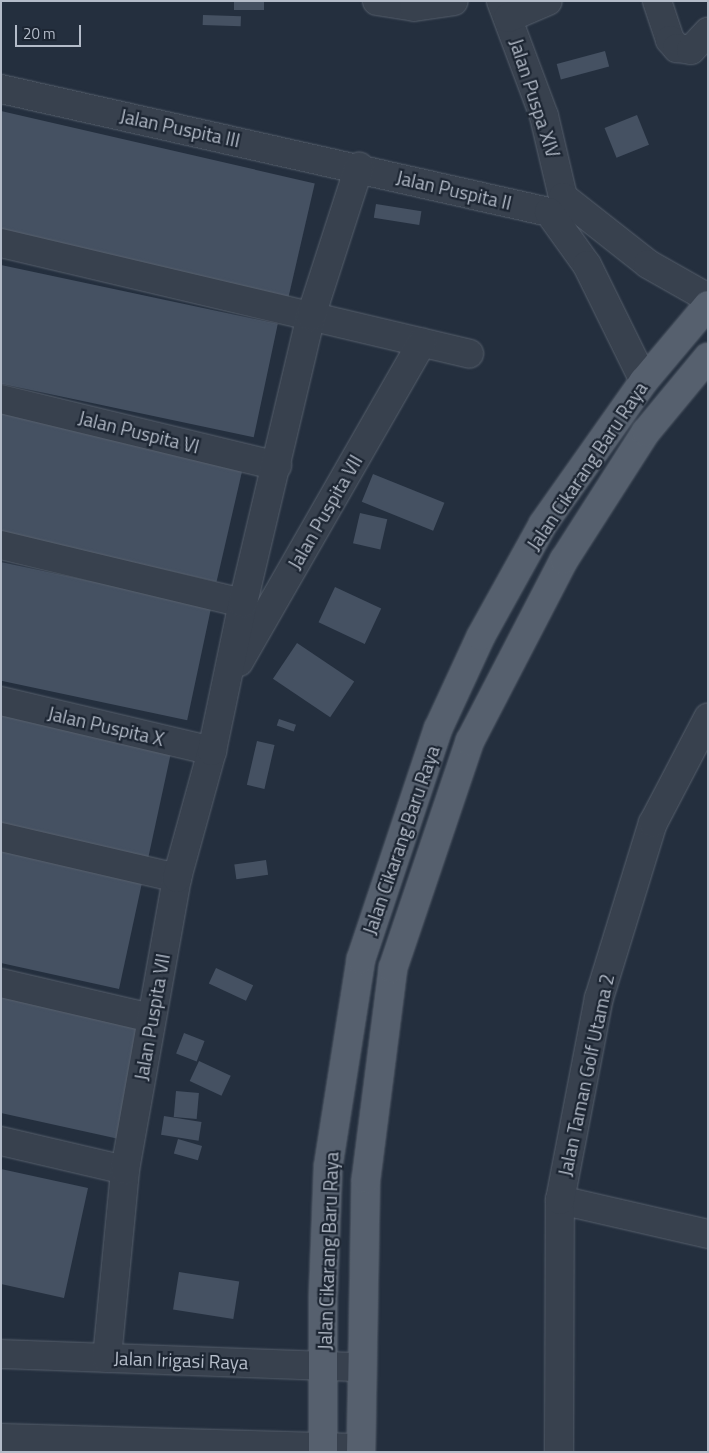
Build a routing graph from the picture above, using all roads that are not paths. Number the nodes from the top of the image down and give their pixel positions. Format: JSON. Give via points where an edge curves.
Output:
{"nodes":[{"id":1,"x":377,"y":1,"type":"edge"},
{"id":2,"x":454,"y":1,"type":"edge"},
{"id":3,"x":548,"y":1,"type":"edge"},
{"id":4,"x":657,"y":1,"type":"edge"},
{"id":5,"x":505,"y":9,"type":"edge"},
{"id":6,"x":708,"y":32,"type":"edge"},
{"id":7,"x":1,"y":89,"type":"edge"},
{"id":8,"x":359,"y":167,"type":"junction"},
{"id":9,"x":556,"y":204,"type":"junction"},
{"id":10,"x":1,"y":243,"type":"edge"},
{"id":11,"x":708,"y":298,"type":"edge"},
{"id":12,"x":708,"y":305,"type":"edge"},
{"id":13,"x":311,"y":316,"type":"junction"},
{"id":14,"x":422,"y":343,"type":"junction"},
{"id":15,"x":469,"y":354,"type":"dead end"},
{"id":16,"x":708,"y":357,"type":"edge"},
{"id":17,"x":644,"y":381,"type":"junction"},
{"id":18,"x":1,"y":398,"type":"edge"},
{"id":19,"x":277,"y":466,"type":"junction"},
{"id":20,"x":1,"y":546,"type":"edge"},
{"id":21,"x":243,"y":603,"type":"junction"},
{"id":22,"x":228,"y":682,"type":"junction"},
{"id":23,"x":1,"y":701,"type":"edge"},
{"id":24,"x":708,"y":718,"type":"edge"},
{"id":25,"x":212,"y":751,"type":"junction"},
{"id":26,"x":1,"y":837,"type":"edge"},
{"id":27,"x":177,"y":878,"type":"junction"},
{"id":28,"x":1,"y":982,"type":"edge"},
{"id":29,"x":151,"y":1018,"type":"junction"},
{"id":30,"x":1,"y":1141,"type":"edge"},
{"id":31,"x":125,"y":1170,"type":"junction"},
{"id":32,"x":560,"y":1200,"type":"junction"},
{"id":33,"x":708,"y":1234,"type":"edge"},
{"id":34,"x":323,"y":1298,"type":"junction"},
{"id":35,"x":362,"y":1307,"type":"junction"},
{"id":36,"x":1,"y":1354,"type":"edge"},
{"id":37,"x":107,"y":1358,"type":"junction"},
{"id":38,"x":324,"y":1365,"type":"junction"},
{"id":39,"x":361,"y":1367,"type":"junction"},
{"id":40,"x":1,"y":1438,"type":"edge"},
{"id":41,"x":109,"y":1446,"type":"edge"},
{"id":42,"x":323,"y":1449,"type":"edge"},
{"id":43,"x":361,"y":1450,"type":"edge"},
{"id":44,"x":559,"y":1452,"type":"edge"}],
"edges":[{"from":1,"to":2,"type":"street","via":[[414,7]]},
{"from":3,"to":5,"type":"street"},
{"from":4,"to":6,"type":"street","via":[[670,40],[677,48],[691,50]]},
{"from":5,"to":9,"type":"street","name":"Jalan Puspa XIV","via":[[544,116]]},
{"from":7,"to":8,"type":"street","name":"Jalan Puspita III"},
{"from":8,"to":9,"type":"street","name":"Jalan Puspita II"},
{"from":8,"to":13,"type":"street","name":"Jalan Puspita VII"},
{"from":9,"to":11,"type":"street","via":[[648,264]]},
{"from":9,"to":17,"type":"street"},
{"from":10,"to":13,"type":"street"},
{"from":12,"to":17,"type":"main road","name":"Jalan Cikarang Baru Raya"},
{"from":13,"to":14,"type":"street"},
{"from":13,"to":19,"type":"street","name":"Jalan Puspita VII"},
{"from":14,"to":15,"type":"street"},
{"from":14,"to":22,"type":"street","name":"Jalan Puspita VII"},
{"from":16,"to":35,"type":"main road","name":"Jalan Cikarang Baru Raya","via":[[646,432],[564,560],[470,741],[393,968],[366,1179]]},
{"from":17,"to":34,"type":"main road","name":"Jalan Cikarang Baru Raya","via":[[543,524],[481,636],[438,729],[361,959],[328,1168]]},
{"from":18,"to":19,"type":"street","name":"Jalan Puspita VI"},
{"from":19,"to":21,"type":"street","name":"Jalan Puspita VII"},
{"from":20,"to":21,"type":"street"},
{"from":21,"to":22,"type":"street","name":"Jalan Puspita VII"},
{"from":22,"to":25,"type":"street","name":"Jalan Puspita VII"},
{"from":23,"to":25,"type":"street","name":"Jalan Puspita X"},
{"from":24,"to":32,"type":"street","name":"Jalan Taman Golf Utama 2","via":[[653,823],[599,998]]},
{"from":25,"to":27,"type":"street","name":"Jalan Puspita VII"},
{"from":26,"to":27,"type":"street"},
{"from":27,"to":29,"type":"street","name":"Jalan Puspita VII"},
{"from":28,"to":29,"type":"street"},
{"from":29,"to":31,"type":"street","name":"Jalan Puspita VII"},
{"from":30,"to":31,"type":"street"},
{"from":31,"to":37,"type":"street","name":"Jalan Puspita VII"},
{"from":32,"to":33,"type":"street"},
{"from":32,"to":44,"type":"street","name":"Jalan Taman Golf Utama 2"},
{"from":34,"to":35,"type":"main road","via":[[341,1310]]},
{"from":34,"to":38,"type":"main road","name":"Jalan Cikarang Baru Raya"},
{"from":35,"to":39,"type":"main road","name":"Jalan Cikarang Baru Raya"},
{"from":36,"to":37,"type":"street","name":"Jalan Irigasi Raya"},
{"from":37,"to":38,"type":"street","name":"Jalan Irigasi Raya"},
{"from":38,"to":39,"type":"street","name":"Jalan Irigasi Raya"},
{"from":38,"to":42,"type":"main road","name":"Jalan Cikarang Baru Raya"},
{"from":39,"to":43,"type":"main road","name":"Jalan Cikarang Baru Raya"},
{"from":40,"to":41,"type":"street"},
{"from":41,"to":42,"type":"street"},
{"from":42,"to":43,"type":"street"}]}
